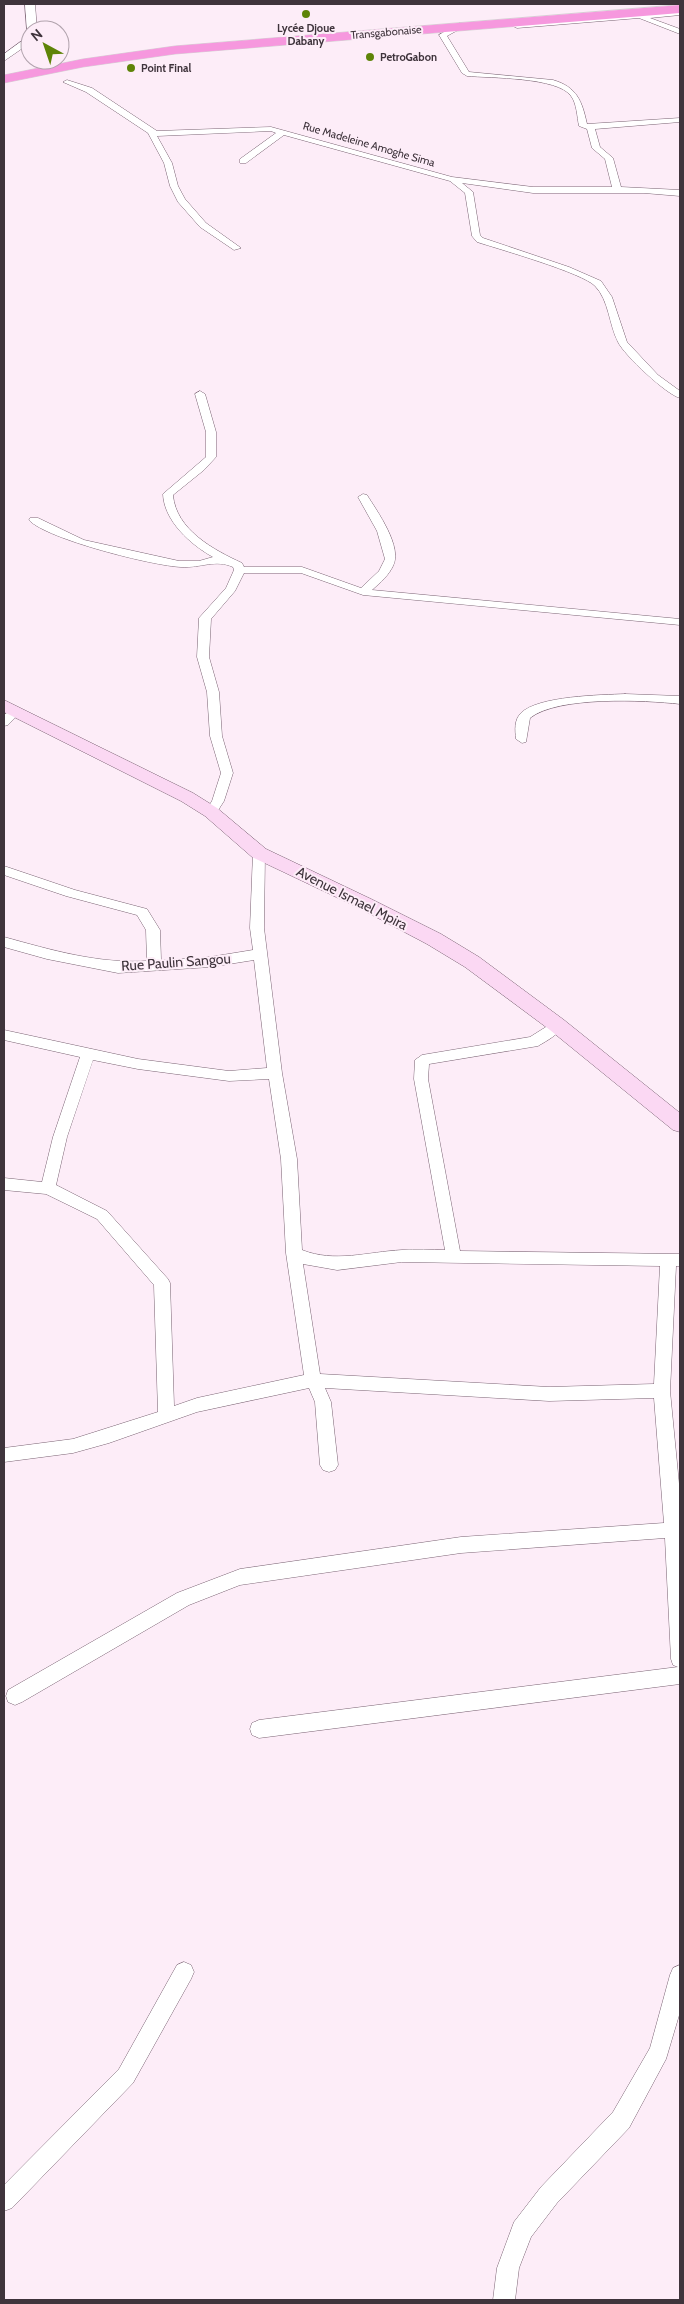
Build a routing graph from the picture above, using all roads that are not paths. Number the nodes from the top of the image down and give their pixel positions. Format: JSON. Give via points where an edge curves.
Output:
{"nodes":[{"id":1,"x":30,"y":4,"type":"edge"},
{"id":2,"x":662,"y":4,"type":"edge"},
{"id":3,"x":680,"y":8,"type":"edge"},
{"id":4,"x":680,"y":13,"type":"edge"},
{"id":5,"x":641,"y":16,"type":"junction"},
{"id":6,"x":31,"y":20,"type":"edge"},
{"id":7,"x":550,"y":21,"type":"junction"},
{"id":8,"x":459,"y":28,"type":"junction"},
{"id":9,"x":680,"y":32,"type":"edge"},
{"id":10,"x":20,"y":46,"type":"edge"},
{"id":11,"x":4,"y":58,"type":"edge"},
{"id":12,"x":70,"y":60,"type":"edge"},
{"id":13,"x":83,"y":63,"type":"junction"},
{"id":14,"x":4,"y":66,"type":"edge"},
{"id":15,"x":20,"y":67,"type":"edge"},
{"id":16,"x":20,"y":69,"type":"edge"},
{"id":17,"x":4,"y":72,"type":"edge"},
{"id":18,"x":4,"y":79,"type":"edge"},
{"id":19,"x":67,"y":82,"type":"junction"},
{"id":20,"x":680,"y":120,"type":"edge"},
{"id":21,"x":591,"y":129,"type":"junction"},
{"id":22,"x":284,"y":131,"type":"junction"},
{"id":23,"x":151,"y":132,"type":"junction"},
{"id":24,"x":243,"y":161,"type":"dead end"},
{"id":25,"x":451,"y":179,"type":"junction"},
{"id":26,"x":617,"y":190,"type":"junction"},
{"id":27,"x":680,"y":193,"type":"edge"},
{"id":28,"x":237,"y":248,"type":"dead end"},
{"id":29,"x":200,"y":394,"type":"dead end"},
{"id":30,"x":680,"y":395,"type":"edge"},
{"id":31,"x":363,"y":498,"type":"dead end"},
{"id":32,"x":34,"y":520,"type":"dead end"},
{"id":33,"x":223,"y":558,"type":"junction"},
{"id":34,"x":240,"y":570,"type":"junction"},
{"id":35,"x":363,"y":592,"type":"junction"},
{"id":36,"x":680,"y":622,"type":"edge"},
{"id":37,"x":680,"y":700,"type":"edge"},
{"id":38,"x":7,"y":713,"type":"edge"},
{"id":39,"x":522,"y":739,"type":"dead end"},
{"id":40,"x":211,"y":812,"type":"junction"},
{"id":41,"x":259,"y":853,"type":"junction"},
{"id":42,"x":4,"y":870,"type":"edge"},
{"id":43,"x":4,"y":942,"type":"edge"},
{"id":44,"x":260,"y":954,"type":"junction"},
{"id":45,"x":154,"y":966,"type":"junction"},
{"id":46,"x":557,"y":1025,"type":"junction"},
{"id":47,"x":4,"y":1035,"type":"edge"},
{"id":48,"x":88,"y":1054,"type":"junction"},
{"id":49,"x":275,"y":1073,"type":"junction"},
{"id":50,"x":680,"y":1124,"type":"edge"},
{"id":51,"x":4,"y":1184,"type":"edge"},
{"id":52,"x":48,"y":1188,"type":"junction"},
{"id":53,"x":294,"y":1253,"type":"junction"},
{"id":54,"x":454,"y":1258,"type":"junction"},
{"id":55,"x":674,"y":1260,"type":"edge"},
{"id":56,"x":314,"y":1380,"type":"junction"},
{"id":57,"x":662,"y":1392,"type":"junction"},
{"id":58,"x":166,"y":1415,"type":"junction"},
{"id":59,"x":4,"y":1455,"type":"edge"},
{"id":60,"x":329,"y":1465,"type":"dead end"},
{"id":61,"x":674,"y":1530,"type":"junction"},
{"id":62,"x":680,"y":1659,"type":"edge"},
{"id":63,"x":680,"y":1675,"type":"edge"},
{"id":64,"x":15,"y":1696,"type":"dead end"},
{"id":65,"x":259,"y":1729,"type":"dead end"},
{"id":66,"x":184,"y":1972,"type":"dead end"},
{"id":67,"x":680,"y":1975,"type":"edge"},
{"id":68,"x":4,"y":2200,"type":"edge"},
{"id":69,"x":504,"y":2300,"type":"edge"}],
"edges":[{"from":1,"to":6,"type":"street"},
{"from":2,"to":12,"type":"highway","name":"Transgabonaise","via":[[180,43]]},
{"from":3,"to":7,"type":"highway","name":"Transgabonaise"},
{"from":4,"to":5,"type":"street"},
{"from":5,"to":7,"type":"street"},
{"from":5,"to":9,"type":"street"},
{"from":7,"to":8,"type":"highway","name":"Transgabonaise"},
{"from":8,"to":13,"type":"highway","name":"Transgabonaise","via":[[204,47]]},
{"from":8,"to":21,"type":"street","via":[[443,35],[455,51],[462,71],[566,86],[577,96],[583,126]]},
{"from":10,"to":11,"type":"street"},
{"from":13,"to":18,"type":"highway","name":"Transgabonaise"},
{"from":13,"to":19,"type":"highway","via":[[61,73],[59,77]]},
{"from":14,"to":15,"type":"highway"},
{"from":16,"to":17,"type":"highway"},
{"from":18,"to":19,"type":"highway","via":[[39,78]]},
{"from":19,"to":23,"type":"street","name":"Rue Madeleine Amoghe Sima","via":[[89,90]]},
{"from":20,"to":21,"type":"street"},
{"from":21,"to":26,"type":"street","via":[[596,148],[609,158]]},
{"from":22,"to":23,"type":"street","name":"Rue Madeleine Amoghe Sima","via":[[256,128],[177,134]]},
{"from":22,"to":24,"type":"street"},
{"from":22,"to":25,"type":"street","name":"Rue Madeleine Amoghe Sima"},
{"from":23,"to":28,"type":"street","via":[[168,163],[181,200],[203,225]]},
{"from":25,"to":26,"type":"street","name":"Rue Madeleine Amoghe Sima","via":[[534,190]]},
{"from":25,"to":30,"type":"street","via":[[469,192],[476,236],[480,240],[598,283],[607,297],[623,343],[655,376]]},
{"from":26,"to":27,"type":"street","name":"Rue Madeleine Amoghe Sima"},
{"from":29,"to":33,"type":"street","via":[[211,432],[211,457],[195,475],[172,489],[168,502],[181,526],[195,542]]},
{"from":31,"to":35,"type":"street","via":[[390,551],[389,564]]},
{"from":32,"to":33,"type":"street","via":[[81,542],[178,564],[199,564]]},
{"from":33,"to":34,"type":"street","via":[[238,565]]},
{"from":34,"to":35,"type":"street","via":[[302,570]]},
{"from":34,"to":40,"type":"street","via":[[231,589],[204,618],[203,657],[213,692],[216,736],[227,773]]},
{"from":35,"to":36,"type":"street"},
{"from":37,"to":39,"type":"street","via":[[646,698],[548,705],[527,714],[521,726]]},
{"from":38,"to":40,"type":"main road","name":"Avenue Ismael Mpira","via":[[187,797]]},
{"from":40,"to":41,"type":"main road","name":"Avenue Ismael Mpira"},
{"from":41,"to":44,"type":"street","via":[[257,928]]},
{"from":41,"to":46,"type":"main road","name":"Avenue Ismael Mpira","via":[[434,939],[472,962]]},
{"from":42,"to":45,"type":"street","via":[[142,912],[153,928]]},
{"from":43,"to":45,"type":"street","name":"Rue Paulin Sangou","via":[[109,966]]},
{"from":44,"to":45,"type":"street","name":"Rue Paulin Sangou"},
{"from":44,"to":49,"type":"street"},
{"from":46,"to":50,"type":"main road","name":"Avenue Ismael Mpira"},
{"from":46,"to":54,"type":"street","via":[[533,1042],[422,1060],[421,1079]]},
{"from":47,"to":48,"type":"street"},
{"from":48,"to":49,"type":"street","via":[[229,1076]]},
{"from":48,"to":52,"type":"street","via":[[60,1137]]},
{"from":49,"to":53,"type":"street","via":[[289,1159]]},
{"from":51,"to":52,"type":"street"},
{"from":52,"to":58,"type":"street","via":[[102,1215],[162,1283]]},
{"from":53,"to":54,"type":"street","via":[[313,1261],[337,1264],[402,1256]]},
{"from":53,"to":56,"type":"street"},
{"from":54,"to":55,"type":"street"},
{"from":55,"to":57,"type":"street"},
{"from":56,"to":57,"type":"street","via":[[549,1394]]},
{"from":56,"to":58,"type":"street","via":[[197,1405]]},
{"from":56,"to":60,"type":"street","via":[[323,1402]]},
{"from":57,"to":61,"type":"street"},
{"from":58,"to":59,"type":"street","via":[[73,1446]]},
{"from":61,"to":62,"type":"street"},
{"from":61,"to":64,"type":"street","via":[[461,1545],[240,1578],[183,1599]]},
{"from":63,"to":65,"type":"street"},
{"from":66,"to":68,"type":"street","via":[[126,2076]]},
{"from":67,"to":69,"type":"street","via":[[659,2052],[621,2120],[549,2194],[522,2230],[508,2268]]}]}
